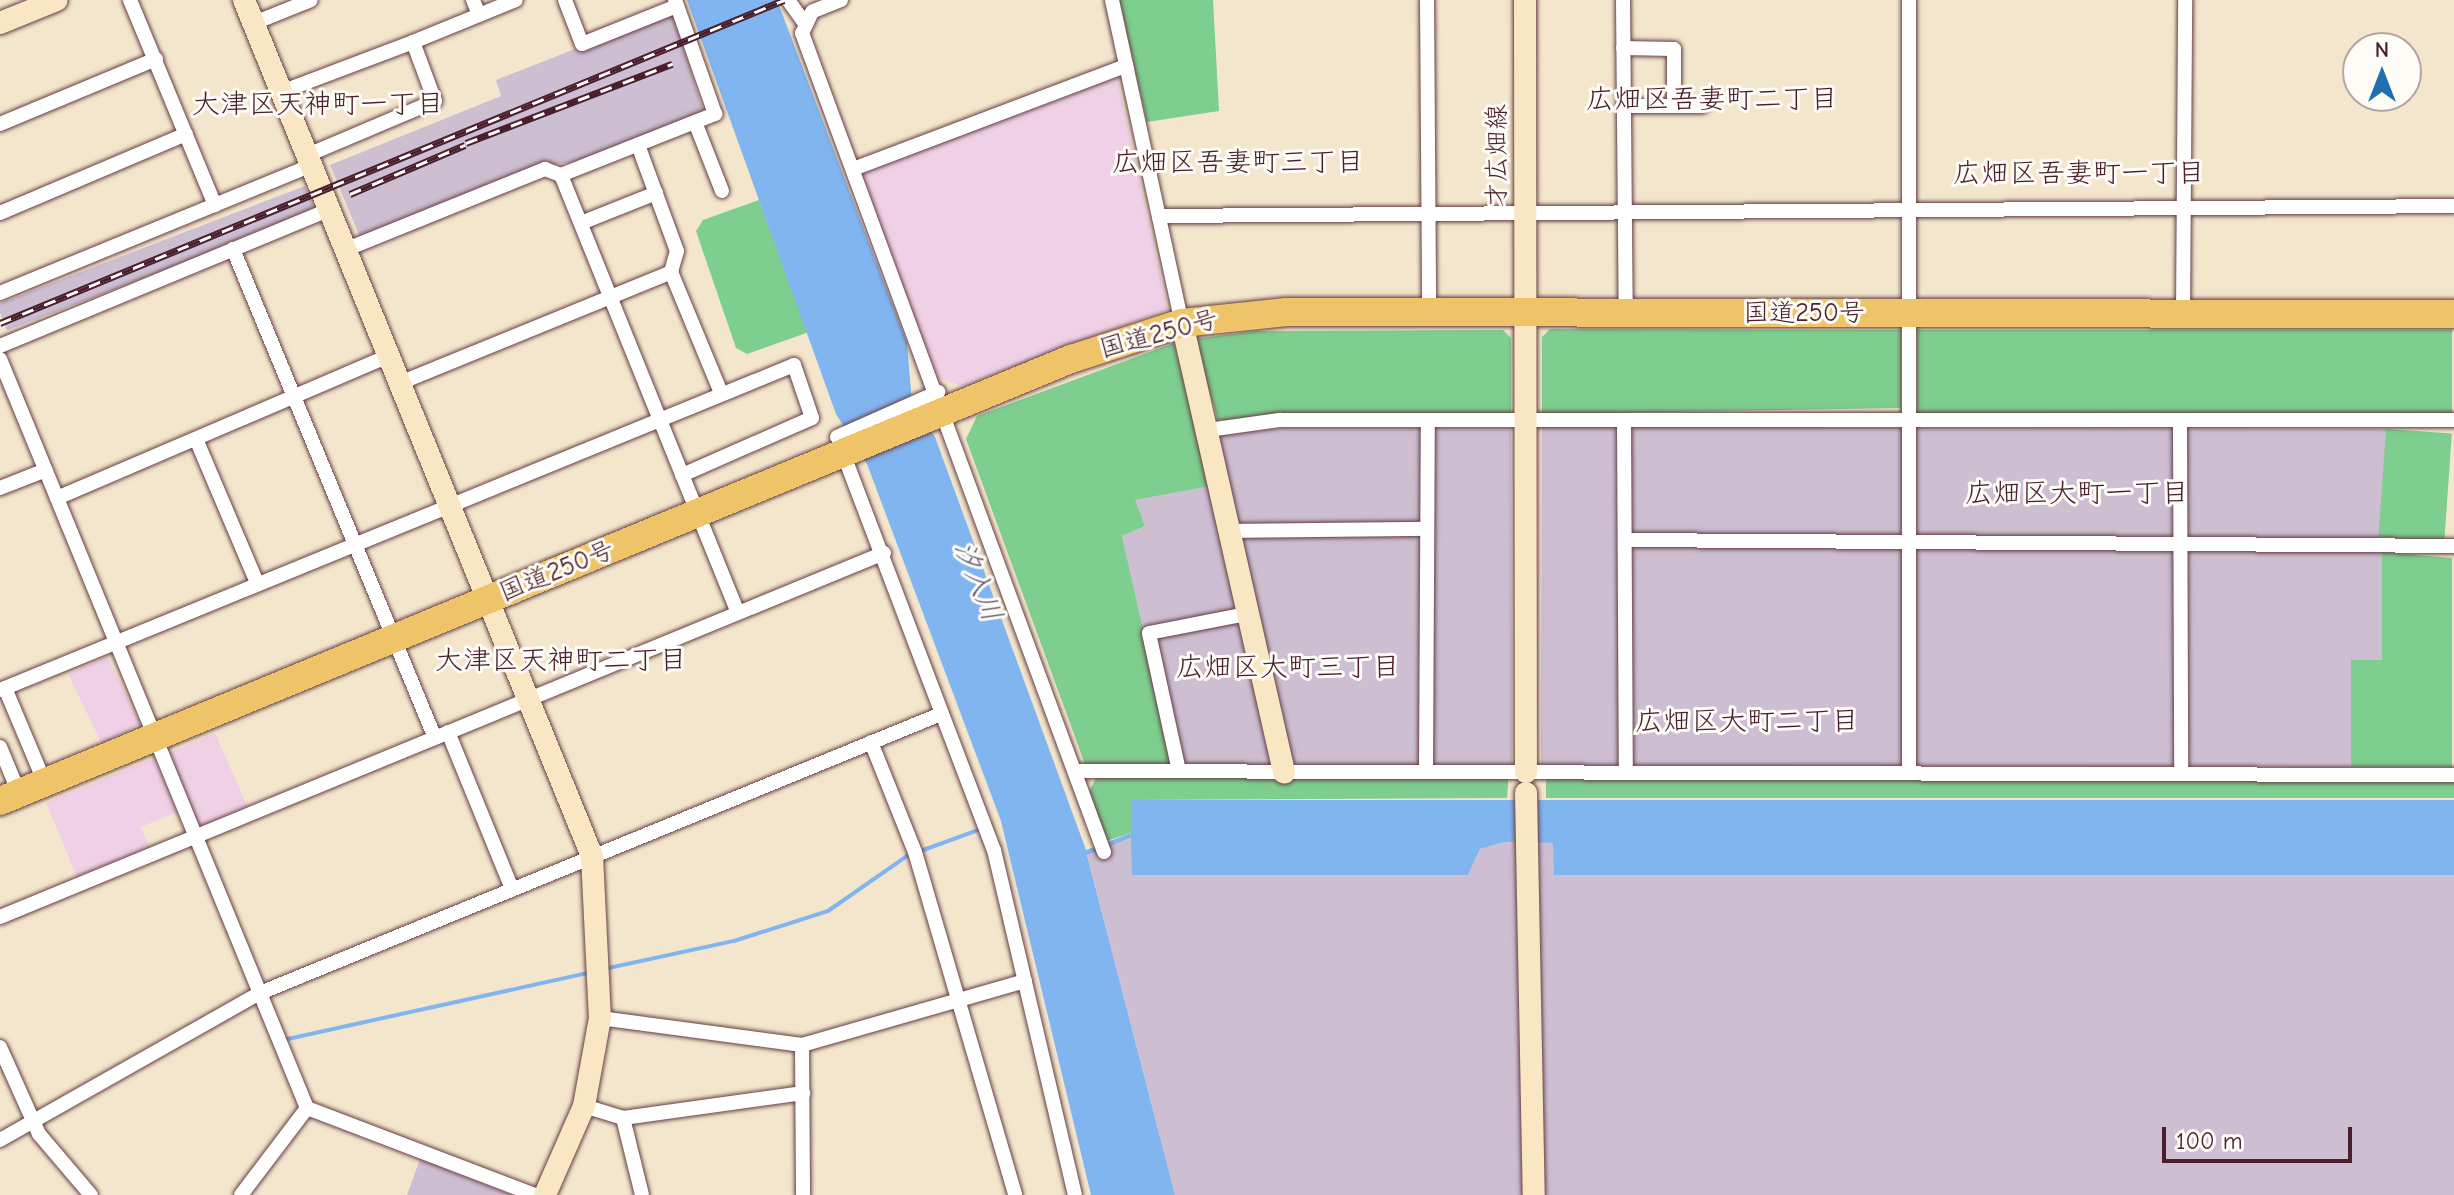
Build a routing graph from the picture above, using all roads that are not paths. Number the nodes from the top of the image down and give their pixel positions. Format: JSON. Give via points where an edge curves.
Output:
{"nodes":[{"id":1,"x":57,"y":0,"type":"edge"},
{"id":2,"x":130,"y":0,"type":"edge"},
{"id":3,"x":244,"y":0,"type":"edge"},
{"id":4,"x":311,"y":0,"type":"edge"},
{"id":5,"x":473,"y":0,"type":"edge"},
{"id":6,"x":516,"y":0,"type":"edge"},
{"id":7,"x":565,"y":0,"type":"edge"},
{"id":8,"x":788,"y":0,"type":"edge"},
{"id":9,"x":841,"y":0,"type":"edge"},
{"id":10,"x":1112,"y":0,"type":"edge"},
{"id":11,"x":1427,"y":0,"type":"edge"},
{"id":12,"x":1525,"y":0,"type":"edge"},
{"id":13,"x":1623,"y":0,"type":"edge"},
{"id":14,"x":1909,"y":0,"type":"edge"},
{"id":15,"x":2185,"y":0,"type":"edge"},
{"id":16,"x":676,"y":3,"type":"edge"},
{"id":17,"x":492,"y":4,"type":"edge"},
{"id":18,"x":479,"y":15,"type":"junction"},
{"id":19,"x":803,"y":21,"type":"junction"},
{"id":20,"x":0,"y":23,"type":"edge"},
{"id":21,"x":254,"y":23,"type":"junction"},
{"id":22,"x":413,"y":42,"type":"junction"},
{"id":23,"x":1623,"y":48,"type":"junction"},
{"id":24,"x":156,"y":59,"type":"junction"},
{"id":25,"x":1126,"y":66,"type":"junction"},
{"id":26,"x":281,"y":92,"type":"junction"},
{"id":27,"x":1674,"y":105,"type":"junction"},
{"id":28,"x":1624,"y":106,"type":"junction"},
{"id":29,"x":1702,"y":106,"type":"dead end"},
{"id":30,"x":695,"y":122,"type":"junction"},
{"id":31,"x":0,"y":124,"type":"edge"},
{"id":32,"x":186,"y":134,"type":"junction"},
{"id":33,"x":638,"y":145,"type":"junction"},
{"id":34,"x":310,"y":160,"type":"junction"},
{"id":35,"x":853,"y":169,"type":"junction"},
{"id":36,"x":561,"y":175,"type":"junction"},
{"id":37,"x":722,"y":191,"type":"dead end"},
{"id":38,"x":656,"y":193,"type":"junction"},
{"id":39,"x":215,"y":205,"type":"junction"},
{"id":40,"x":2454,"y":206,"type":"edge"},
{"id":41,"x":2183,"y":208,"type":"junction"},
{"id":42,"x":330,"y":209,"type":"junction"},
{"id":43,"x":1908,"y":210,"type":"junction"},
{"id":44,"x":1624,"y":212,"type":"junction"},
{"id":45,"x":0,"y":213,"type":"edge"},
{"id":46,"x":1526,"y":213,"type":"junction"},
{"id":47,"x":1426,"y":214,"type":"junction"},
{"id":48,"x":1159,"y":216,"type":"junction"},
{"id":49,"x":581,"y":223,"type":"junction"},
{"id":50,"x":233,"y":249,"type":"junction"},
{"id":51,"x":347,"y":249,"type":"junction"},
{"id":52,"x":671,"y":272,"type":"junction"},
{"id":53,"x":0,"y":293,"type":"edge"},
{"id":54,"x":610,"y":297,"type":"junction"},
{"id":55,"x":1429,"y":313,"type":"junction"},
{"id":56,"x":1526,"y":313,"type":"junction"},
{"id":57,"x":1908,"y":313,"type":"junction"},
{"id":58,"x":2183,"y":314,"type":"junction"},
{"id":59,"x":2454,"y":314,"type":"edge"},
{"id":60,"x":1626,"y":315,"type":"junction"},
{"id":61,"x":1182,"y":323,"type":"junction"},
{"id":62,"x":0,"y":346,"type":"edge"},
{"id":63,"x":391,"y":355,"type":"junction"},
{"id":64,"x":0,"y":359,"type":"edge"},
{"id":65,"x":402,"y":382,"type":"junction"},
{"id":66,"x":721,"y":393,"type":"junction"},
{"id":67,"x":294,"y":397,"type":"junction"},
{"id":68,"x":941,"y":402,"type":"junction"},
{"id":69,"x":659,"y":418,"type":"junction"},
{"id":70,"x":1908,"y":419,"type":"junction"},
{"id":71,"x":2180,"y":420,"type":"junction"},
{"id":72,"x":2454,"y":420,"type":"edge"},
{"id":73,"x":1428,"y":421,"type":"junction"},
{"id":74,"x":1624,"y":421,"type":"junction"},
{"id":75,"x":1526,"y":422,"type":"junction"},
{"id":76,"x":1208,"y":430,"type":"junction"},
{"id":77,"x":196,"y":439,"type":"junction"},
{"id":78,"x":840,"y":445,"type":"junction"},
{"id":79,"x":46,"y":470,"type":"junction"},
{"id":80,"x":682,"y":475,"type":"junction"},
{"id":81,"x":0,"y":488,"type":"edge"},
{"id":82,"x":57,"y":498,"type":"junction"},
{"id":83,"x":452,"y":502,"type":"junction"},
{"id":84,"x":697,"y":514,"type":"junction"},
{"id":85,"x":1427,"y":529,"type":"junction"},
{"id":86,"x":1230,"y":531,"type":"junction"},
{"id":87,"x":1625,"y":540,"type":"junction"},
{"id":88,"x":355,"y":544,"type":"junction"},
{"id":89,"x":1909,"y":544,"type":"junction"},
{"id":90,"x":2454,"y":546,"type":"edge"},
{"id":91,"x":2181,"y":547,"type":"junction"},
{"id":92,"x":884,"y":553,"type":"junction"},
{"id":93,"x":257,"y":583,"type":"junction"},
{"id":94,"x":491,"y":599,"type":"junction"},
{"id":95,"x":738,"y":612,"type":"junction"},
{"id":96,"x":1247,"y":614,"type":"junction"},
{"id":97,"x":394,"y":638,"type":"junction"},
{"id":98,"x":116,"y":642,"type":"junction"},
{"id":99,"x":2,"y":689,"type":"edge"},
{"id":100,"x":530,"y":697,"type":"junction"},
{"id":101,"x":941,"y":714,"type":"junction"},
{"id":102,"x":441,"y":735,"type":"junction"},
{"id":103,"x":156,"y":737,"type":"junction"},
{"id":104,"x":871,"y":742,"type":"junction"},
{"id":105,"x":0,"y":747,"type":"edge"},
{"id":106,"x":1909,"y":769,"type":"junction"},
{"id":107,"x":1075,"y":771,"type":"junction"},
{"id":108,"x":1179,"y":771,"type":"junction"},
{"id":109,"x":1426,"y":771,"type":"junction"},
{"id":110,"x":1626,"y":771,"type":"junction"},
{"id":111,"x":2181,"y":772,"type":"junction"},
{"id":112,"x":1284,"y":773,"type":"junction"},
{"id":113,"x":2454,"y":775,"type":"edge"},
{"id":114,"x":1526,"y":783,"type":"junction"},
{"id":115,"x":21,"y":792,"type":"edge"},
{"id":116,"x":196,"y":837,"type":"junction"},
{"id":117,"x":1102,"y":847,"type":"dead end"},
{"id":118,"x":592,"y":856,"type":"junction"},
{"id":119,"x":512,"y":889,"type":"junction"},
{"id":120,"x":0,"y":917,"type":"edge"},
{"id":121,"x":1025,"y":981,"type":"junction"},
{"id":122,"x":260,"y":993,"type":"junction"},
{"id":123,"x":960,"y":999,"type":"junction"},
{"id":124,"x":600,"y":1018,"type":"junction"},
{"id":125,"x":802,"y":1045,"type":"junction"},
{"id":126,"x":0,"y":1047,"type":"edge"},
{"id":127,"x":803,"y":1093,"type":"junction"},
{"id":128,"x":584,"y":1106,"type":"junction"},
{"id":129,"x":307,"y":1108,"type":"junction"},
{"id":130,"x":623,"y":1118,"type":"junction"},
{"id":131,"x":32,"y":1121,"type":"junction"},
{"id":132,"x":0,"y":1140,"type":"edge"},
{"id":133,"x":91,"y":1195,"type":"edge"},
{"id":134,"x":241,"y":1195,"type":"edge"},
{"id":135,"x":535,"y":1195,"type":"edge"},
{"id":136,"x":545,"y":1195,"type":"edge"},
{"id":137,"x":642,"y":1195,"type":"edge"},
{"id":138,"x":803,"y":1195,"type":"edge"},
{"id":139,"x":1015,"y":1195,"type":"edge"},
{"id":140,"x":1075,"y":1195,"type":"edge"},
{"id":141,"x":1534,"y":1195,"type":"edge"}],
"edges":[{"from":1,"to":20,"type":"street"},
{"from":2,"to":24,"type":"street"},
{"from":3,"to":21,"type":"street"},
{"from":4,"to":21,"type":"street"},
{"from":5,"to":18,"type":"street"},
{"from":6,"to":17,"type":"street"},
{"from":7,"to":16,"type":"street","via":[[582,44]]},
{"from":8,"to":19,"type":"street"},
{"from":9,"to":19,"type":"street"},
{"from":10,"to":25,"type":"street"},
{"from":11,"to":47,"type":"street"},
{"from":12,"to":46,"type":"street","name":"才広畑線"},
{"from":13,"to":23,"type":"street"},
{"from":14,"to":43,"type":"street"},
{"from":15,"to":41,"type":"street"},
{"from":16,"to":30,"type":"street","via":[[715,114]]},
{"from":17,"to":18,"type":"street"},
{"from":18,"to":22,"type":"street"},
{"from":19,"to":35,"type":"street"},
{"from":21,"to":26,"type":"street"},
{"from":22,"to":26,"type":"street"},
{"from":22,"to":34,"type":"street","via":[[435,101]]},
{"from":23,"to":27,"type":"street","via":[[1674,49]]},
{"from":23,"to":28,"type":"street"},
{"from":24,"to":31,"type":"street"},
{"from":24,"to":32,"type":"street"},
{"from":25,"to":35,"type":"street"},
{"from":25,"to":48,"type":"street"},
{"from":26,"to":34,"type":"street"},
{"from":27,"to":28,"type":"street"},
{"from":27,"to":29,"type":"street"},
{"from":28,"to":44,"type":"street"},
{"from":30,"to":33,"type":"street"},
{"from":30,"to":37,"type":"street"},
{"from":32,"to":39,"type":"street"},
{"from":32,"to":45,"type":"street"},
{"from":33,"to":36,"type":"street"},
{"from":33,"to":38,"type":"street"},
{"from":34,"to":39,"type":"street"},
{"from":34,"to":42,"type":"street"},
{"from":35,"to":68,"type":"street"},
{"from":36,"to":49,"type":"street"},
{"from":36,"to":51,"type":"street","via":[[545,169]]},
{"from":38,"to":49,"type":"street"},
{"from":38,"to":52,"type":"street","via":[[677,251]]},
{"from":39,"to":53,"type":"street"},
{"from":40,"to":41,"type":"street"},
{"from":41,"to":43,"type":"street"},
{"from":41,"to":58,"type":"street"},
{"from":42,"to":50,"type":"street"},
{"from":42,"to":51,"type":"street"},
{"from":43,"to":44,"type":"street"},
{"from":43,"to":57,"type":"street"},
{"from":44,"to":46,"type":"street"},
{"from":44,"to":60,"type":"street"},
{"from":46,"to":47,"type":"street"},
{"from":46,"to":56,"type":"street","name":"才広畑線"},
{"from":47,"to":48,"type":"street"},
{"from":47,"to":55,"type":"street"},
{"from":48,"to":61,"type":"street"},
{"from":49,"to":54,"type":"street"},
{"from":50,"to":62,"type":"street"},
{"from":50,"to":67,"type":"street"},
{"from":51,"to":63,"type":"street"},
{"from":52,"to":54,"type":"street"},
{"from":52,"to":66,"type":"street"},
{"from":54,"to":65,"type":"street"},
{"from":54,"to":69,"type":"street"},
{"from":55,"to":56,"type":"highway","name":"国道250号"},
{"from":55,"to":61,"type":"highway","name":"国道250号","via":[[1286,312]]},
{"from":56,"to":60,"type":"highway","name":"国道250号"},
{"from":56,"to":75,"type":"street","name":"才広畑線"},
{"from":57,"to":58,"type":"highway","name":"国道250号"},
{"from":57,"to":60,"type":"highway","name":"国道250号"},
{"from":57,"to":70,"type":"street"},
{"from":58,"to":59,"type":"highway","name":"国道250号"},
{"from":61,"to":68,"type":"highway","name":"国道250号"},
{"from":61,"to":76,"type":"street"},
{"from":63,"to":65,"type":"street"},
{"from":63,"to":67,"type":"street"},
{"from":64,"to":79,"type":"street"},
{"from":65,"to":83,"type":"street"},
{"from":66,"to":69,"type":"street"},
{"from":66,"to":80,"type":"street","via":[[794,365],[812,418]]},
{"from":67,"to":77,"type":"street"},
{"from":67,"to":88,"type":"street"},
{"from":68,"to":78,"type":"highway","name":"国道250号"},
{"from":68,"to":107,"type":"street"},
{"from":69,"to":80,"type":"street"},
{"from":69,"to":83,"type":"street"},
{"from":70,"to":71,"type":"street"},
{"from":70,"to":74,"type":"street"},
{"from":70,"to":89,"type":"street"},
{"from":71,"to":72,"type":"street"},
{"from":71,"to":91,"type":"street"},
{"from":73,"to":75,"type":"street"},
{"from":73,"to":76,"type":"street","via":[[1279,420]]},
{"from":73,"to":85,"type":"street"},
{"from":74,"to":75,"type":"street"},
{"from":74,"to":87,"type":"street"},
{"from":75,"to":114,"type":"street","name":"才広畑線"},
{"from":76,"to":86,"type":"street"},
{"from":77,"to":82,"type":"street"},
{"from":77,"to":93,"type":"street"},
{"from":78,"to":84,"type":"highway","name":"国道250号"},
{"from":78,"to":92,"type":"street"},
{"from":79,"to":81,"type":"street"},
{"from":79,"to":82,"type":"street"},
{"from":80,"to":84,"type":"street"},
{"from":82,"to":98,"type":"street"},
{"from":83,"to":88,"type":"street"},
{"from":83,"to":94,"type":"street"},
{"from":84,"to":94,"type":"highway","name":"国道250号"},
{"from":84,"to":95,"type":"street"},
{"from":85,"to":86,"type":"street"},
{"from":85,"to":109,"type":"street"},
{"from":86,"to":96,"type":"street"},
{"from":87,"to":89,"type":"street"},
{"from":87,"to":110,"type":"street"},
{"from":88,"to":93,"type":"street"},
{"from":88,"to":97,"type":"street"},
{"from":89,"to":91,"type":"street"},
{"from":89,"to":106,"type":"street"},
{"from":90,"to":91,"type":"street"},
{"from":91,"to":111,"type":"street"},
{"from":92,"to":95,"type":"street"},
{"from":92,"to":101,"type":"street"},
{"from":93,"to":98,"type":"street"},
{"from":94,"to":97,"type":"highway","name":"国道250号"},
{"from":94,"to":100,"type":"street"},
{"from":95,"to":100,"type":"street"},
{"from":96,"to":108,"type":"street","via":[[1149,633]]},
{"from":96,"to":112,"type":"street"},
{"from":97,"to":102,"type":"street"},
{"from":97,"to":103,"type":"highway","name":"国道250号"},
{"from":98,"to":99,"type":"street"},
{"from":98,"to":103,"type":"street"},
{"from":99,"to":115,"type":"street"},
{"from":100,"to":102,"type":"street"},
{"from":100,"to":118,"type":"street"},
{"from":101,"to":104,"type":"street"},
{"from":101,"to":121,"type":"street","via":[[994,850]]},
{"from":102,"to":116,"type":"street"},
{"from":102,"to":119,"type":"street"},
{"from":103,"to":115,"type":"highway","name":"国道250号"},
{"from":103,"to":116,"type":"street"},
{"from":104,"to":118,"type":"street"},
{"from":104,"to":123,"type":"street","via":[[915,852]]},
{"from":105,"to":115,"type":"street"},
{"from":106,"to":110,"type":"street"},
{"from":106,"to":111,"type":"street"},
{"from":107,"to":108,"type":"street"},
{"from":107,"to":117,"type":"street"},
{"from":108,"to":112,"type":"street"},
{"from":109,"to":112,"type":"street"},
{"from":109,"to":114,"type":"street"},
{"from":110,"to":114,"type":"street"},
{"from":111,"to":113,"type":"street"},
{"from":114,"to":141,"type":"street","name":"才広畑線"},
{"from":116,"to":120,"type":"street"},
{"from":116,"to":122,"type":"street"},
{"from":118,"to":119,"type":"street"},
{"from":118,"to":124,"type":"street"},
{"from":119,"to":122,"type":"street"},
{"from":121,"to":123,"type":"street"},
{"from":121,"to":140,"type":"street"},
{"from":122,"to":129,"type":"street"},
{"from":122,"to":131,"type":"street"},
{"from":123,"to":125,"type":"street"},
{"from":123,"to":139,"type":"street"},
{"from":124,"to":125,"type":"street"},
{"from":124,"to":128,"type":"street"},
{"from":125,"to":127,"type":"street"},
{"from":126,"to":131,"type":"street"},
{"from":127,"to":130,"type":"street"},
{"from":127,"to":138,"type":"street"},
{"from":128,"to":130,"type":"street"},
{"from":128,"to":136,"type":"street"},
{"from":129,"to":134,"type":"street"},
{"from":129,"to":135,"type":"street"},
{"from":130,"to":137,"type":"street"},
{"from":131,"to":132,"type":"street"},
{"from":131,"to":133,"type":"street"}]}
